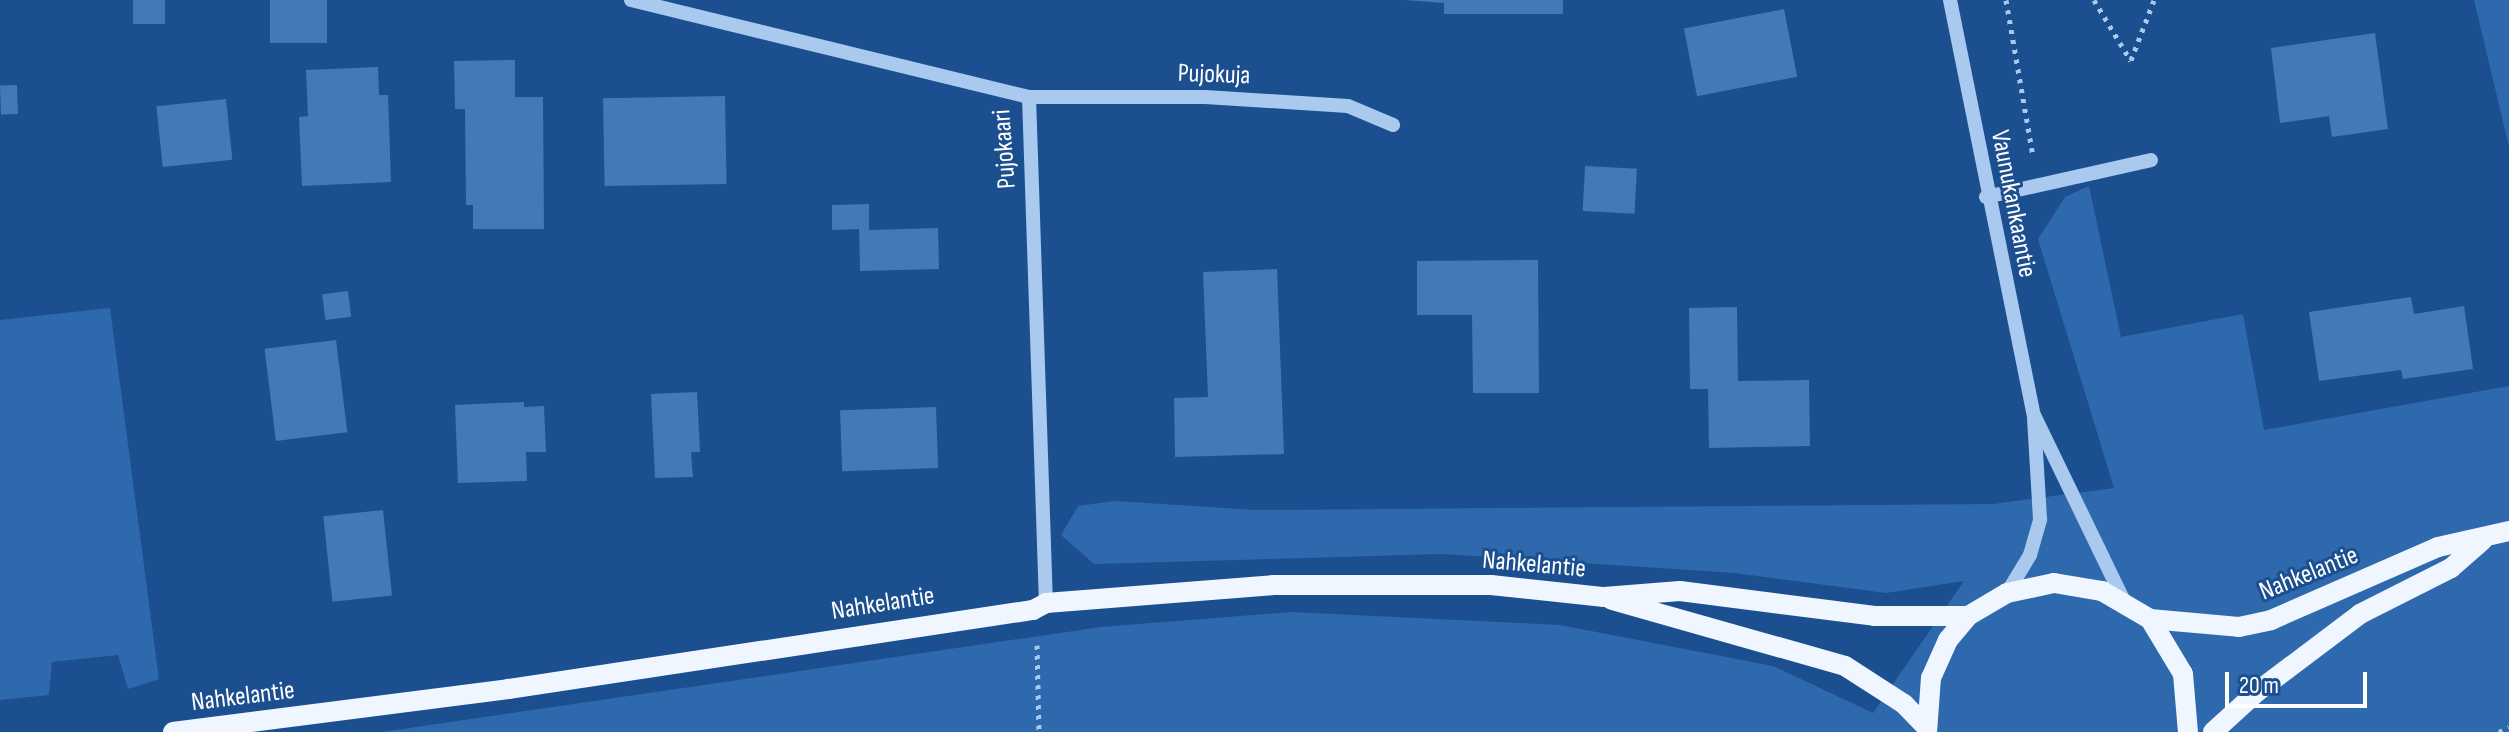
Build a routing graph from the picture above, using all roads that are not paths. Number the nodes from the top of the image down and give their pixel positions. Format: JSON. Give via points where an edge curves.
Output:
{"nodes":[{"id":1,"x":631,"y":0,"type":"edge"},
{"id":2,"x":1950,"y":0,"type":"edge"},
{"id":3,"x":1029,"y":97,"type":"junction"},
{"id":4,"x":1393,"y":125,"type":"dead end"},
{"id":5,"x":2151,"y":160,"type":"dead end"},
{"id":6,"x":1986,"y":197,"type":"junction"},
{"id":7,"x":2034,"y":415,"type":"junction"},
{"id":8,"x":2509,"y":531,"type":"edge"},
{"id":9,"x":2482,"y":541,"type":"junction"},
{"id":10,"x":2007,"y":593,"type":"junction"},
{"id":11,"x":1604,"y":597,"type":"junction"},
{"id":12,"x":2124,"y":601,"type":"junction"},
{"id":13,"x":1046,"y":603,"type":"junction"},
{"id":14,"x":1968,"y":616,"type":"junction"},
{"id":15,"x":2150,"y":619,"type":"junction"},
{"id":16,"x":1927,"y":730,"type":"edge"},
{"id":17,"x":173,"y":732,"type":"edge"},
{"id":18,"x":2188,"y":732,"type":"edge"},
{"id":19,"x":2213,"y":732,"type":"edge"}],
"edges":[{"from":1,"to":3,"type":"street","name":"Pujokaari"},
{"from":2,"to":6,"type":"street","name":"Vaunukankaantie"},
{"from":3,"to":4,"type":"street","name":"Pujokuja","via":[[1205,97],[1348,106]]},
{"from":3,"to":13,"type":"street","name":"Pujokaari"},
{"from":5,"to":6,"type":"street"},
{"from":6,"to":7,"type":"street","name":"Vaunukankaantie"},
{"from":7,"to":10,"type":"street","name":"Vaunukankaantie","via":[[2040,519],[2030,555]]},
{"from":7,"to":12,"type":"street","name":"Vaunukankaantie"},
{"from":8,"to":9,"type":"main road","name":"Nahkelantie"},
{"from":9,"to":15,"type":"main road","name":"Nahkelantie","via":[[2438,547],[2271,620],[2214,627]]},
{"from":9,"to":19,"type":"main road","name":"Nahkelantie","via":[[2451,568],[2360,614]]},
{"from":10,"to":12,"type":"main road","via":[[2054,583],[2079,585]]},
{"from":10,"to":14,"type":"main road"},
{"from":11,"to":13,"type":"main road","name":"Nahkelantie","via":[[1491,585],[1358,583]]},
{"from":11,"to":14,"type":"main road","name":"Nahkelantie","via":[[1680,591],[1874,616]]},
{"from":11,"to":16,"type":"main road","name":"Nahkelantie","via":[[1845,666],[1904,704]]},
{"from":12,"to":15,"type":"main road"},
{"from":13,"to":17,"type":"main road","name":"Nahkelantie","via":[[1033,610],[508,689]]},
{"from":14,"to":16,"type":"main road","via":[[1948,640],[1931,678]]},
{"from":15,"to":18,"type":"main road","via":[[2183,674]]}]}
